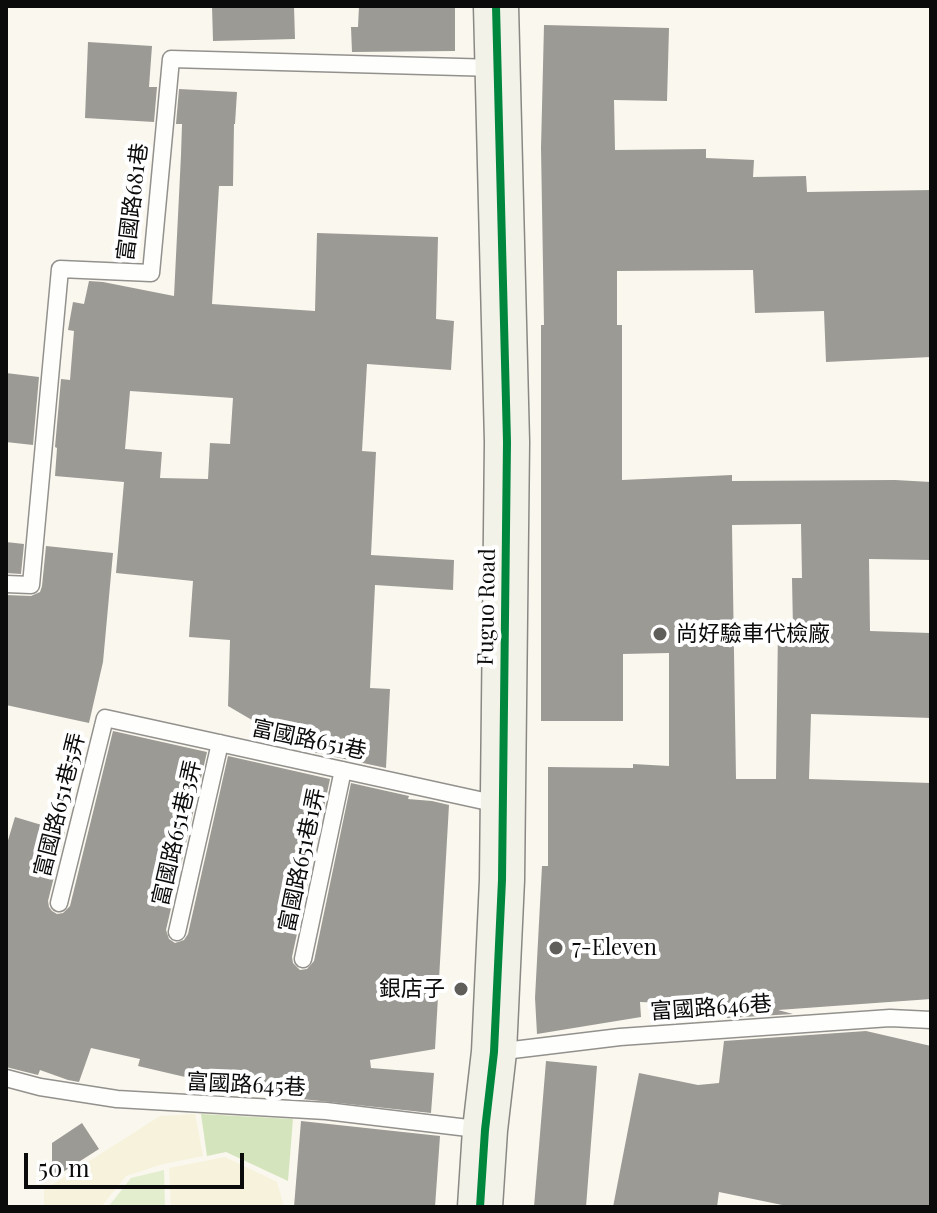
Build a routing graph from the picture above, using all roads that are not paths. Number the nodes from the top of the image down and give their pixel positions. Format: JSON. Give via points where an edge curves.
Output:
{"nodes":[{"id":1,"x":496,"y":6,"type":"edge"},
{"id":2,"x":498,"y":68,"type":"junction"},
{"id":3,"x":6,"y":584,"type":"edge"},
{"id":4,"x":105,"y":718,"type":"joint"},
{"id":5,"x":220,"y":743,"type":"junction"},
{"id":6,"x":343,"y":770,"type":"junction"},
{"id":7,"x":503,"y":805,"type":"junction"},
{"id":8,"x":59,"y":903,"type":"dead end"},
{"id":9,"x":177,"y":932,"type":"dead end"},
{"id":10,"x":303,"y":959,"type":"dead end"},
{"id":11,"x":931,"y":1020,"type":"edge"},
{"id":12,"x":494,"y":1052,"type":"junction"},
{"id":13,"x":6,"y":1078,"type":"edge"},
{"id":14,"x":485,"y":1130,"type":"junction"},
{"id":15,"x":480,"y":1207,"type":"edge"}],
"edges":[{"from":1,"to":2,"type":"street","name":"Fuguo Road"},
{"from":2,"to":3,"type":"lane","name":"富國路681巷","via":[[171,59],[151,273],[60,269],[31,585]]},
{"from":2,"to":7,"type":"street","name":"Fuguo Road","via":[[507,442]]},
{"from":4,"to":5,"type":"lane","name":"富國路651巷"},
{"from":4,"to":8,"type":"lane","name":"富國路651巷5弄"},
{"from":5,"to":6,"type":"lane","name":"富國路651巷"},
{"from":5,"to":9,"type":"lane","name":"富國路651巷3弄"},
{"from":6,"to":7,"type":"lane","name":"富國路651巷"},
{"from":6,"to":10,"type":"lane","name":"富國路651巷1弄"},
{"from":7,"to":12,"type":"street","name":"Fuguo Road"},
{"from":11,"to":12,"type":"lane","name":"富國路646巷","via":[[890,1018],[620,1037]]},
{"from":12,"to":14,"type":"street","name":"Fuguo Road"},
{"from":13,"to":14,"type":"lane","name":"富國路645巷","via":[[117,1099],[326,1111]]},
{"from":14,"to":15,"type":"street","name":"Fuguo Road"}]}
